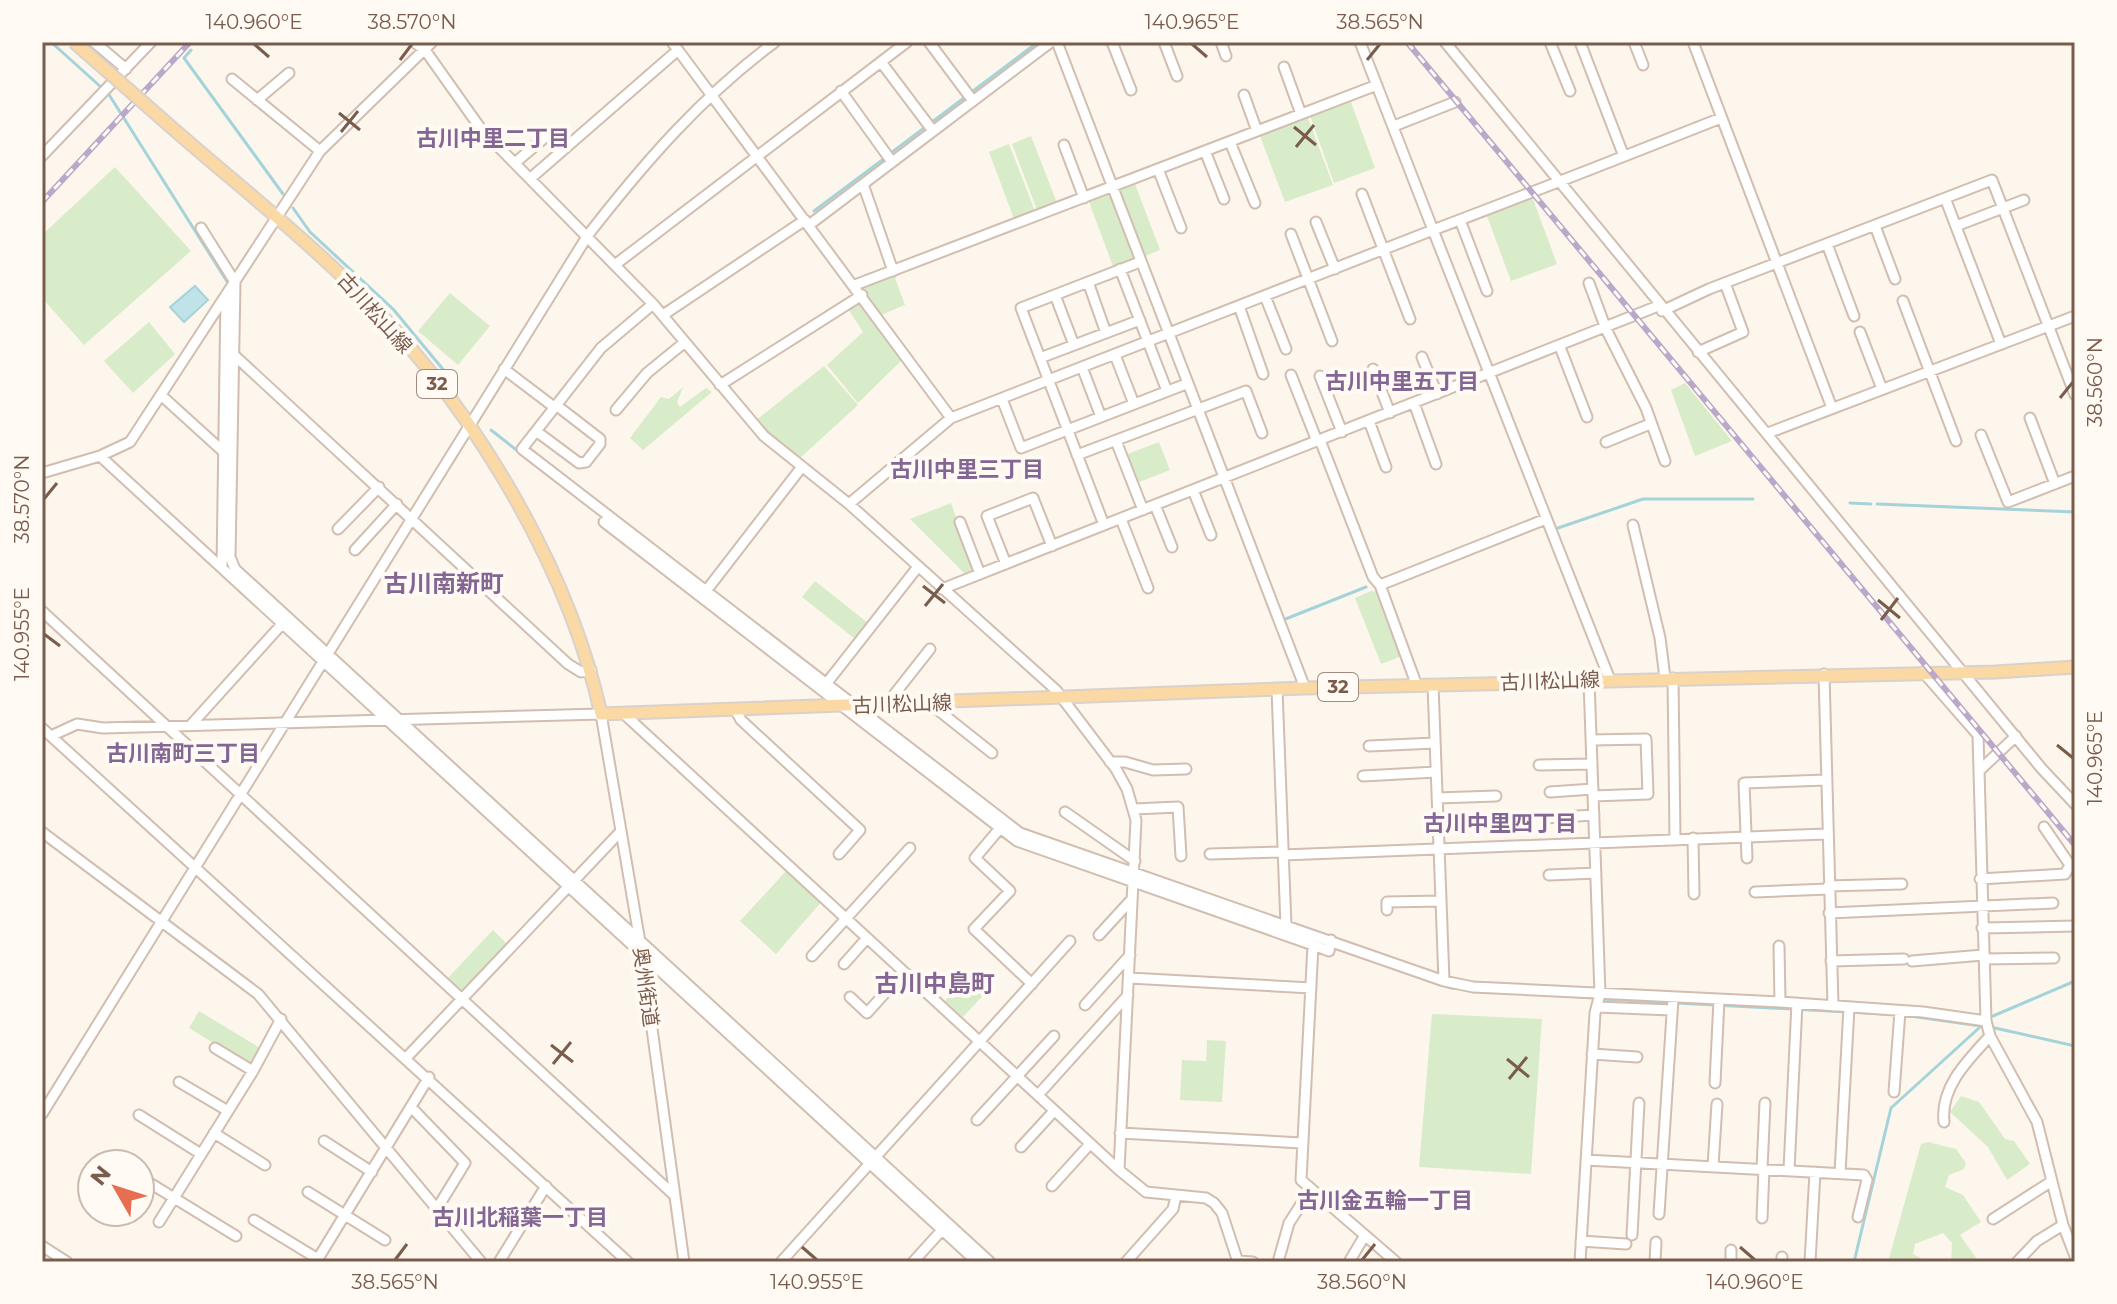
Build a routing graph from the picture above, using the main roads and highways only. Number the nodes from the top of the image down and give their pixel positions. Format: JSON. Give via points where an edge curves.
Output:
{"nodes":[{"id":1,"x":74,"y":42,"type":"edge"},
{"id":2,"x":2075,"y":667,"type":"edge"}],
"edges":[{"from":1,"to":2,"type":"main road","name":"古川松山線","number":"32","bridge":true,"via":[[372,306],[452,401],[544,552],[591,670],[601,714]]}]}
